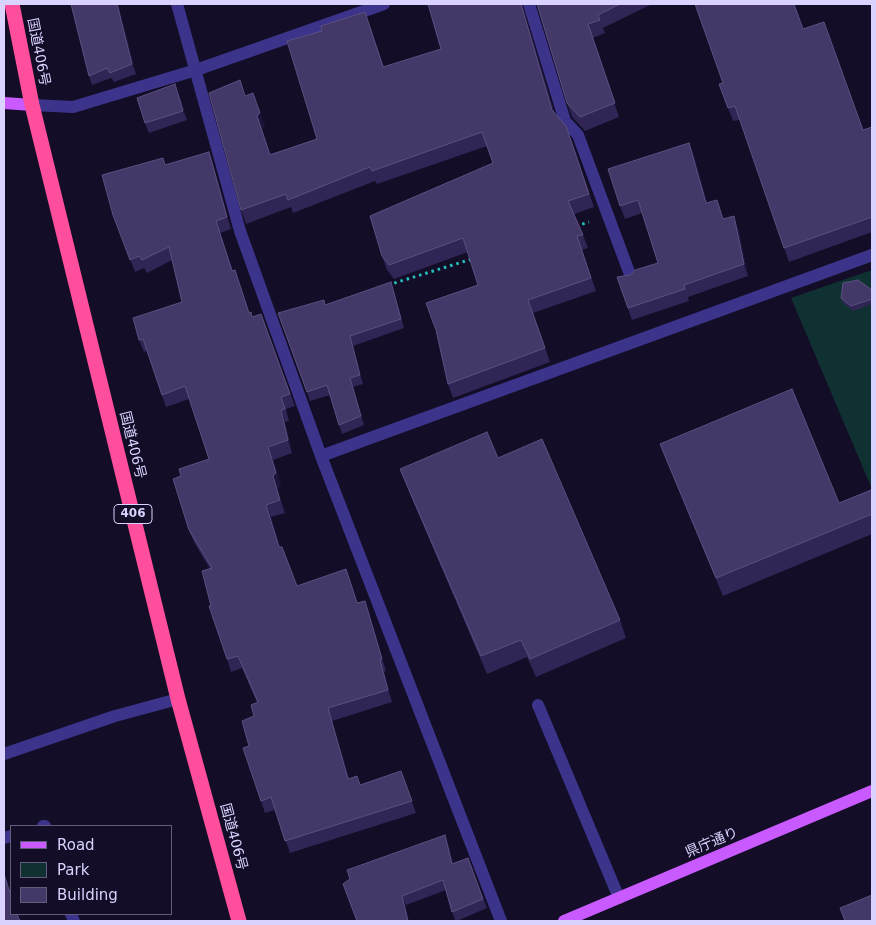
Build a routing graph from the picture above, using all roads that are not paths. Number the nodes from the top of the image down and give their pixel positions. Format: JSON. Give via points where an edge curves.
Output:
{"nodes":[{"id":1,"x":12,"y":4,"type":"edge"},
{"id":2,"x":177,"y":4,"type":"edge"},
{"id":3,"x":384,"y":4,"type":"edge"},
{"id":4,"x":529,"y":4,"type":"edge"},
{"id":5,"x":196,"y":70,"type":"junction"},
{"id":6,"x":4,"y":103,"type":"edge"},
{"id":7,"x":32,"y":105,"type":"junction"},
{"id":8,"x":872,"y":255,"type":"edge"},
{"id":9,"x":632,"y":280,"type":"edge"},
{"id":10,"x":321,"y":456,"type":"junction"},
{"id":11,"x":178,"y":699,"type":"junction"},
{"id":12,"x":538,"y":705,"type":"dead end"},
{"id":13,"x":4,"y":754,"type":"edge"},
{"id":14,"x":872,"y":791,"type":"edge"},
{"id":15,"x":619,"y":898,"type":"junction"},
{"id":16,"x":239,"y":921,"type":"edge"},
{"id":17,"x":502,"y":921,"type":"edge"},
{"id":18,"x":564,"y":921,"type":"edge"}],
"edges":[{"from":1,"to":7,"type":"highway","name":"国道406号","number":"406"},
{"from":2,"to":5,"type":"street"},
{"from":3,"to":5,"type":"street"},
{"from":4,"to":9,"type":"street","via":[[565,121],[578,135]]},
{"from":5,"to":7,"type":"street","via":[[73,107]]},
{"from":5,"to":10,"type":"street","via":[[240,231]]},
{"from":6,"to":7,"type":"main road"},
{"from":7,"to":11,"type":"highway","name":"国道406号","number":"406"},
{"from":8,"to":10,"type":"street"},
{"from":10,"to":17,"type":"street"},
{"from":11,"to":13,"type":"street","via":[[115,716]]},
{"from":11,"to":16,"type":"highway","name":"国道406号","number":"406"},
{"from":12,"to":15,"type":"street"},
{"from":14,"to":15,"type":"main road","name":"県庁通り"},
{"from":15,"to":18,"type":"main road","name":"県庁通り"}]}
